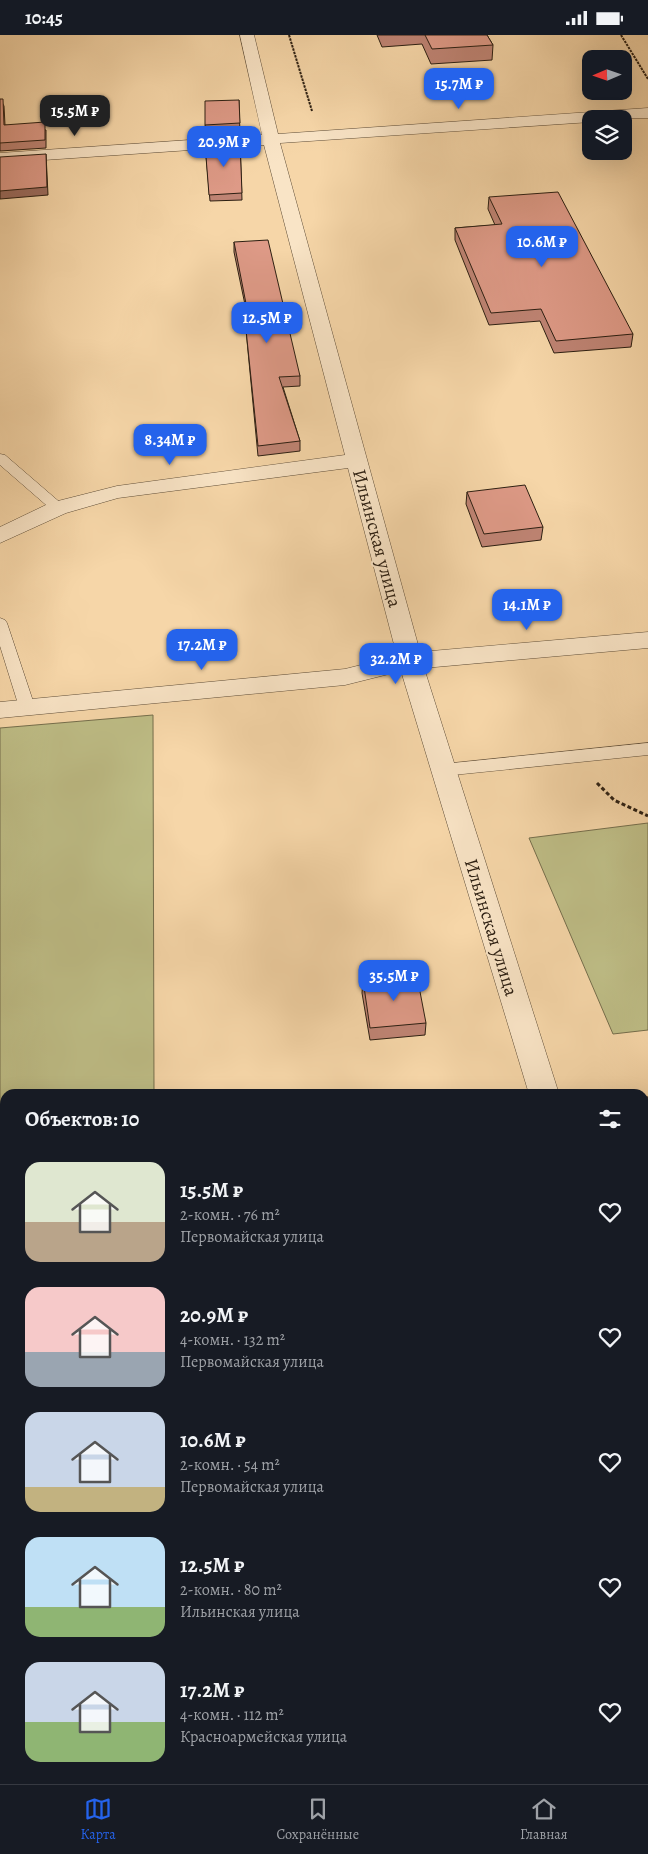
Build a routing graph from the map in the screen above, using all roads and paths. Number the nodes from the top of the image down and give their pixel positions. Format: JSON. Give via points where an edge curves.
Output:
{"nodes":[{"id":1,"x":247,"y":35,"type":"edge"},
{"id":2,"x":289,"y":35,"type":"edge"},
{"id":3,"x":621,"y":35,"type":"edge"},
{"id":4,"x":648,"y":79,"type":"edge"},
{"id":5,"x":648,"y":113,"type":"edge"},
{"id":6,"x":320,"y":135,"type":"junction"},
{"id":7,"x":271,"y":139,"type":"junction"},
{"id":8,"x":0,"y":158,"type":"edge"},
{"id":9,"x":0,"y":458,"type":"edge"},
{"id":10,"x":357,"y":460,"type":"junction"},
{"id":11,"x":58,"y":508,"type":"junction"},
{"id":12,"x":0,"y":536,"type":"edge"},
{"id":13,"x":0,"y":623,"type":"edge"},
{"id":14,"x":648,"y":640,"type":"edge"},
{"id":15,"x":410,"y":661,"type":"junction"},
{"id":16,"x":27,"y":707,"type":"junction"},
{"id":17,"x":0,"y":709,"type":"edge"},
{"id":18,"x":648,"y":749,"type":"edge"},
{"id":19,"x":580,"y":756,"type":"junction"},
{"id":20,"x":443,"y":770,"type":"junction"},
{"id":21,"x":648,"y":815,"type":"edge"},
{"id":22,"x":542,"y":1089,"type":"edge"}],
"edges":[{"from":1,"to":7,"type":"street","name":"Ильинская улица"},
{"from":2,"to":6,"type":"path"},
{"from":3,"to":4,"type":"path"},
{"from":5,"to":6,"type":"street"},
{"from":6,"to":7,"type":"street"},
{"from":7,"to":8,"type":"street"},
{"from":7,"to":10,"type":"street","name":"Ильинская улица"},
{"from":9,"to":11,"type":"lane"},
{"from":10,"to":11,"type":"street","via":[[117,492]]},
{"from":10,"to":15,"type":"street","name":"Ильинская улица"},
{"from":11,"to":12,"type":"street"},
{"from":13,"to":16,"type":"lane"},
{"from":14,"to":15,"type":"street"},
{"from":15,"to":16,"type":"street","via":[[345,677]]},
{"from":15,"to":20,"type":"street","name":"Ильинская улица"},
{"from":16,"to":17,"type":"street"},
{"from":18,"to":19,"type":"lane"},
{"from":19,"to":20,"type":"lane"},
{"from":19,"to":21,"type":"path","via":[[593,779],[614,800]]},
{"from":20,"to":22,"type":"street","name":"Ильинская улица"}]}
